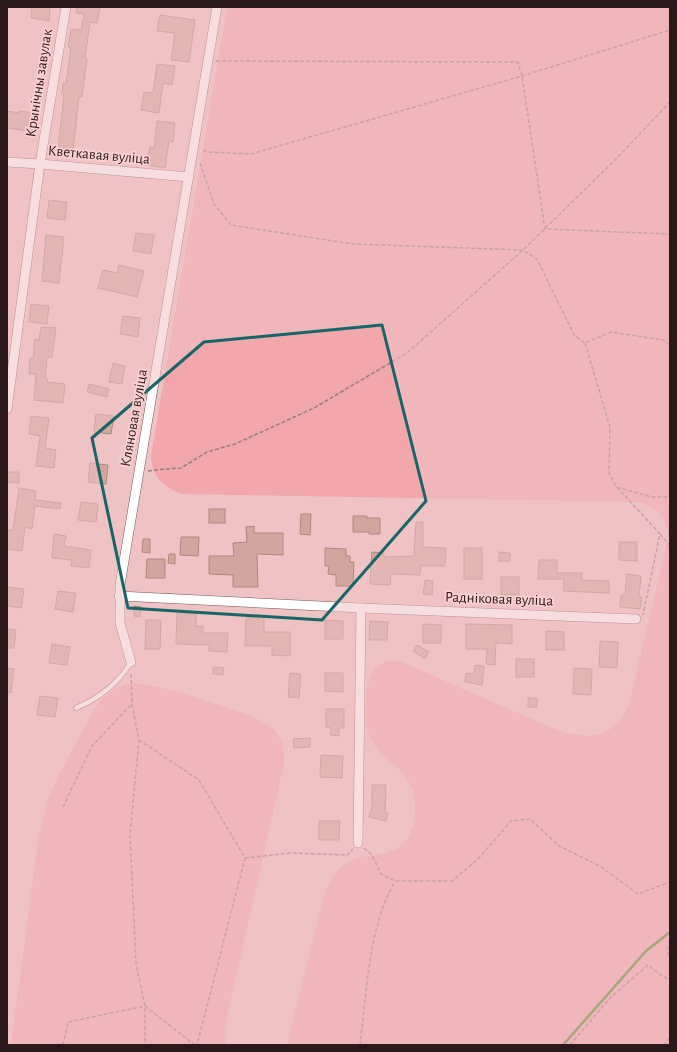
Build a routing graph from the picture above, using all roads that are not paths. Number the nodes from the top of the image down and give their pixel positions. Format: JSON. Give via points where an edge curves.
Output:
{"nodes":[{"id":1,"x":66,"y":7,"type":"edge"},
{"id":2,"x":217,"y":7,"type":"edge"},
{"id":3,"x":7,"y":162,"type":"edge"},
{"id":4,"x":40,"y":164,"type":"junction"},
{"id":5,"x":189,"y":178,"type":"junction"},
{"id":6,"x":7,"y":409,"type":"edge"},
{"id":7,"x":120,"y":596,"type":"junction"},
{"id":8,"x":361,"y":608,"type":"junction"},
{"id":9,"x":636,"y":619,"type":"road end"},
{"id":10,"x":131,"y":662,"type":"joint"},
{"id":11,"x":76,"y":708,"type":"dead end"},
{"id":12,"x":358,"y":843,"type":"road end"}],
"edges":[{"from":1,"to":4,"type":"street","name":"Крынічны завулак"},
{"from":2,"to":5,"type":"street","name":"Кляновая вуліца"},
{"from":3,"to":4,"type":"street","name":"Кветкавая вуліца"},
{"from":4,"to":5,"type":"street","name":"Кветкавая вуліца"},
{"from":4,"to":6,"type":"street","name":"Крынічны завулак"},
{"from":5,"to":7,"type":"street","name":"Кляновая вуліца","via":[[138,473]]},
{"from":7,"to":8,"type":"street","name":"Радніковая вуліца"},
{"from":7,"to":10,"type":"street","name":"Кляновая вуліца","via":[[120,623]]},
{"from":8,"to":9,"type":"street","name":"Радніковая вуліца"},
{"from":8,"to":12,"type":"street"},
{"from":10,"to":11,"type":"lane","via":[[117,682]]}]}
